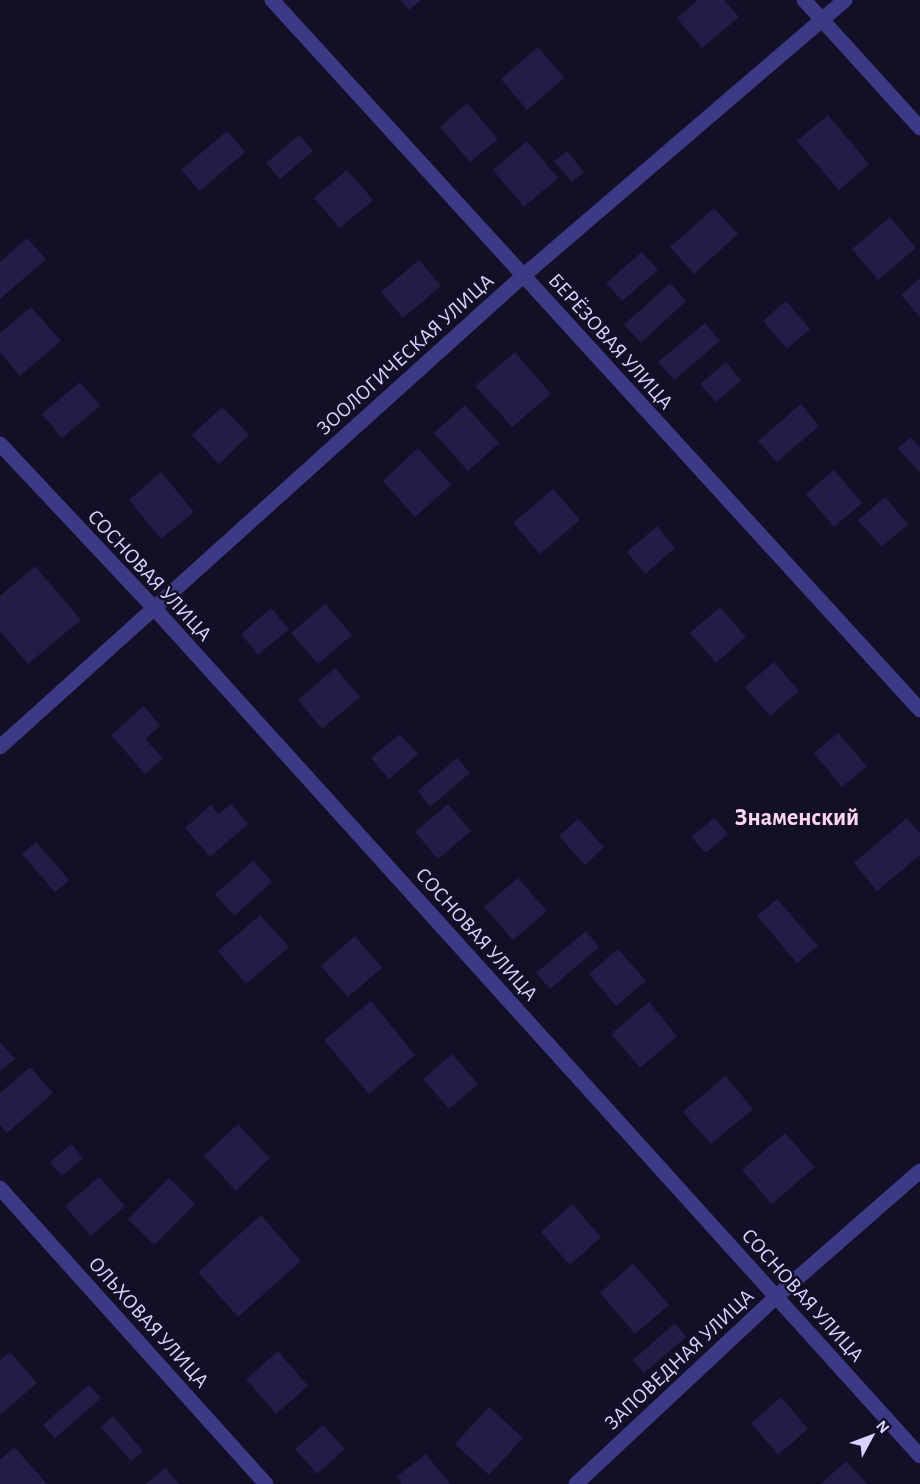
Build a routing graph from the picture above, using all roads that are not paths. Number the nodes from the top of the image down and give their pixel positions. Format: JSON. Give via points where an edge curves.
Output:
{"nodes":[{"id":1,"x":272,"y":0,"type":"edge"},
{"id":2,"x":804,"y":0,"type":"edge"},
{"id":3,"x":844,"y":0,"type":"edge"},
{"id":4,"x":821,"y":19,"type":"junction"},
{"id":5,"x":920,"y":128,"type":"edge"},
{"id":6,"x":523,"y":276,"type":"junction"},
{"id":7,"x":0,"y":444,"type":"edge"},
{"id":8,"x":154,"y":609,"type":"junction"},
{"id":9,"x":920,"y":710,"type":"edge"},
{"id":10,"x":0,"y":747,"type":"edge"},
{"id":11,"x":920,"y":1171,"type":"edge"},
{"id":12,"x":0,"y":1188,"type":"edge"},
{"id":13,"x":777,"y":1296,"type":"junction"},
{"id":14,"x":920,"y":1456,"type":"edge"},
{"id":15,"x":266,"y":1484,"type":"edge"},
{"id":16,"x":576,"y":1484,"type":"edge"}],
"edges":[{"from":1,"to":6,"type":"street","name":"БЕРЁЗОВАЯ УЛИЦА"},
{"from":2,"to":4,"type":"street"},
{"from":3,"to":4,"type":"street","name":"ЗООЛОГИЧЕСКАЯ УЛИЦА"},
{"from":4,"to":5,"type":"street"},
{"from":4,"to":6,"type":"street","name":"ЗООЛОГИЧЕСКАЯ УЛИЦА"},
{"from":6,"to":8,"type":"street","name":"ЗООЛОГИЧЕСКАЯ УЛИЦА"},
{"from":6,"to":9,"type":"street","name":"БЕРЁЗОВАЯ УЛИЦА"},
{"from":7,"to":8,"type":"street","name":"СОСНОВАЯ УЛИЦА"},
{"from":8,"to":10,"type":"street","name":"ЗООЛОГИЧЕСКАЯ УЛИЦА"},
{"from":8,"to":13,"type":"street","name":"СОСНОВАЯ УЛИЦА"},
{"from":11,"to":13,"type":"street","name":"ЗАПОВЕДНАЯ УЛИЦА"},
{"from":12,"to":15,"type":"street","name":"ОЛЬХОВАЯ УЛИЦА"},
{"from":13,"to":14,"type":"street","name":"СОСНОВАЯ УЛИЦА"},
{"from":13,"to":16,"type":"street","name":"ЗАПОВЕДНАЯ УЛИЦА"}]}
